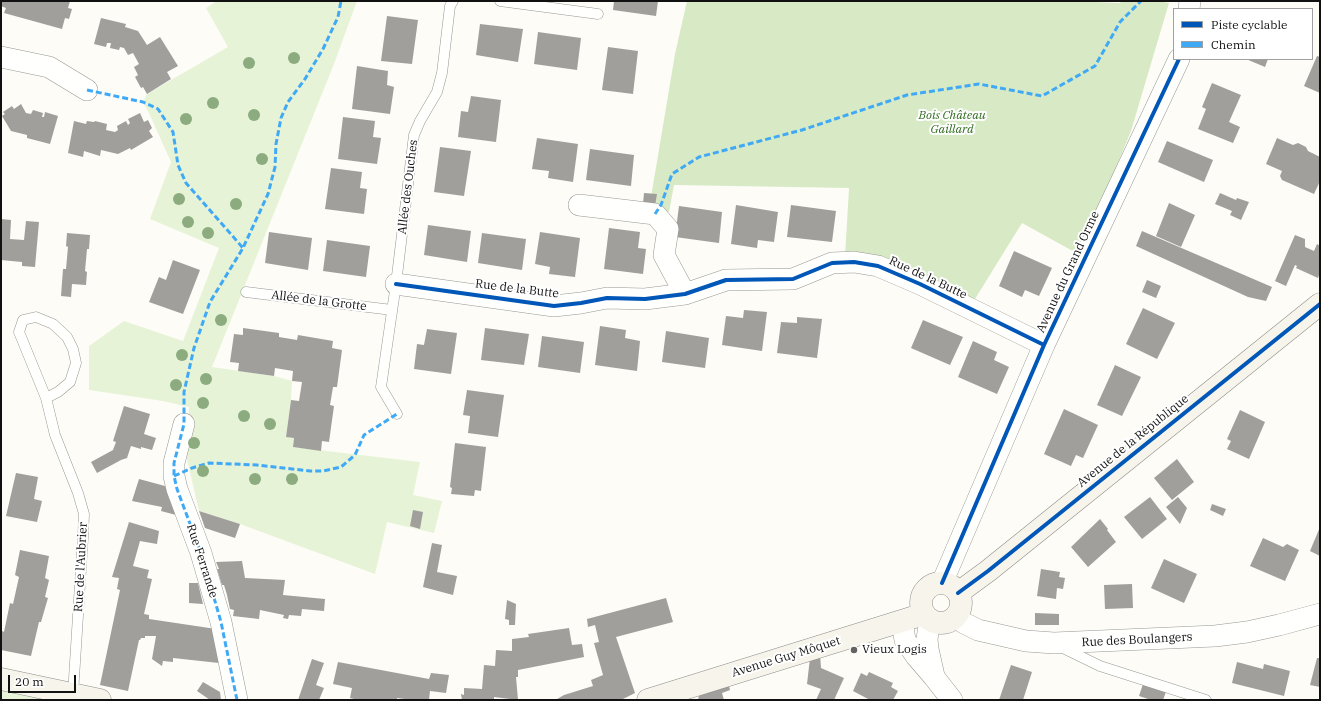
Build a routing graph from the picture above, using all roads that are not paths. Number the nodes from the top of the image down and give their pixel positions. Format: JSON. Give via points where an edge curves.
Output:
{"nodes":[{"id":1,"x":453,"y":1,"type":"edge"},
{"id":2,"x":500,"y":1,"type":"edge"},
{"id":3,"x":598,"y":14,"type":"dead end"},
{"id":4,"x":1,"y":57,"type":"edge"},
{"id":5,"x":1179,"y":60,"type":"edge"},
{"id":6,"x":88,"y":90,"type":"dead end"},
{"id":7,"x":579,"y":205,"type":"dead end"},
{"id":8,"x":396,"y":284,"type":"junction"},
{"id":9,"x":246,"y":292,"type":"dead end"},
{"id":10,"x":685,"y":294,"type":"junction"},
{"id":11,"x":1320,"y":304,"type":"edge"},
{"id":12,"x":392,"y":310,"type":"junction"},
{"id":13,"x":1044,"y":346,"type":"junction"},
{"id":14,"x":46,"y":398,"type":"junction"},
{"id":15,"x":397,"y":414,"type":"dead end"},
{"id":16,"x":184,"y":424,"type":"dead end"},
{"id":17,"x":950,"y":588,"type":"junction"},
{"id":18,"x":1320,"y":614,"type":"edge"},
{"id":19,"x":927,"y":617,"type":"junction"},
{"id":20,"x":956,"y":617,"type":"junction"},
{"id":21,"x":902,"y":621,"type":"junction"},
{"id":22,"x":1054,"y":643,"type":"junction"},
{"id":23,"x":934,"y":676,"type":"junction"},
{"id":24,"x":1,"y":679,"type":"edge"},
{"id":25,"x":73,"y":694,"type":"junction"},
{"id":26,"x":100,"y":700,"type":"edge"},
{"id":27,"x":237,"y":700,"type":"edge"},
{"id":28,"x":648,"y":700,"type":"edge"},
{"id":29,"x":952,"y":700,"type":"edge"},
{"id":30,"x":1206,"y":700,"type":"edge"}],
"edges":[{"from":1,"to":8,"type":"lane","name":"Allée des Ouches","via":[[450,6],[442,73],[437,92],[414,135]]},
{"from":2,"to":3,"type":"lane"},
{"from":4,"to":6,"type":"street","via":[[49,67]]},
{"from":5,"to":13,"type":"street","name":"Avenue du Grand Orme"},
{"from":7,"to":10,"type":"street","via":[[655,214],[668,229],[664,255]]},
{"from":8,"to":10,"type":"street","name":"Rue de la Butte","via":[[554,306],[607,298],[645,300]]},
{"from":8,"to":12,"type":"lane"},
{"from":9,"to":12,"type":"lane","name":"Allée de la Grotte"},
{"from":10,"to":13,"type":"street","name":"Rue de la Butte","via":[[726,280],[793,278],[832,263],[854,262],[878,266],[920,284]]},
{"from":11,"to":17,"type":"street","name":"Avenue de la République","via":[[988,571]]},
{"from":12,"to":15,"type":"lane","via":[[381,387]]},
{"from":13,"to":17,"type":"street","name":"Avenue du Grand Orme"},
{"from":14,"to":14,"type":"lane","name":"Rue de l'Aubrier","via":[[70,382],[76,363],[67,337],[52,324],[36,317],[23,320],[19,332]]},
{"from":14,"to":25,"type":"lane","name":"Rue de l'Aubrier","via":[[55,435],[84,514]]},
{"from":16,"to":27,"type":"street","name":"Rue Ferrande","via":[[174,463],[174,476],[221,622]]},
{"from":17,"to":19,"type":"street","via":[[935,584],[924,593],[921,607]]},
{"from":17,"to":20,"type":"street","via":[[961,599]]},
{"from":18,"to":22,"type":"street","name":"Rue des Boulangers","via":[[1279,626],[1215,636]]},
{"from":19,"to":20,"type":"street","via":[[937,623],[944,623]]},
{"from":19,"to":21,"type":"street","name":"Avenue Guy Môquet"},
{"from":19,"to":23,"type":"street","via":[[928,649]]},
{"from":20,"to":22,"type":"street","name":"Rue des Boulangers","via":[[978,630],[1026,641]]},
{"from":21,"to":23,"type":"street","via":[[905,640]]},
{"from":21,"to":28,"type":"street","name":"Avenue Guy Môquet"},
{"from":22,"to":30,"type":"lane","via":[[1100,666]]},
{"from":23,"to":29,"type":"street"},
{"from":24,"to":25,"type":"street"},
{"from":25,"to":26,"type":"street"}]}
